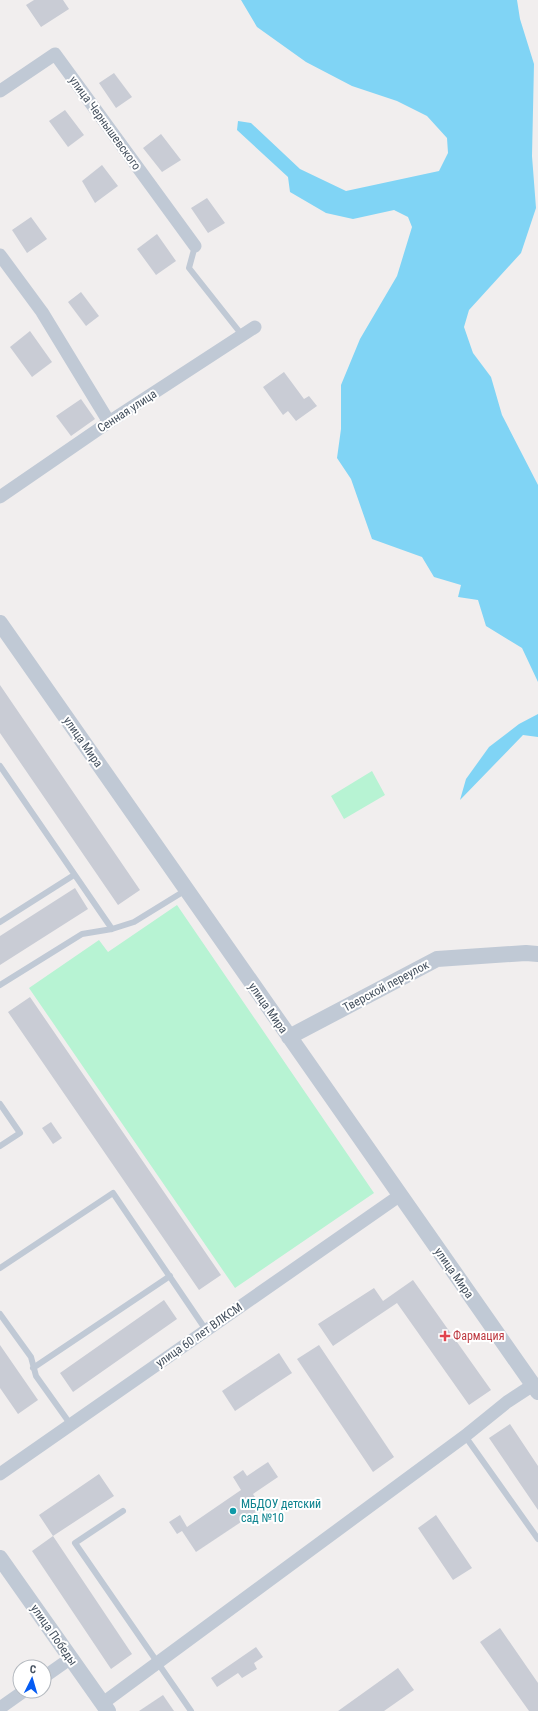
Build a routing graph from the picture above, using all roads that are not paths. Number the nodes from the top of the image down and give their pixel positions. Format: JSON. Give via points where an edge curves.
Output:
{"nodes":[{"id":1,"x":0,"y":91,"type":"edge"},
{"id":2,"x":195,"y":246,"type":"joint"},
{"id":3,"x":0,"y":255,"type":"edge"},
{"id":4,"x":255,"y":327,"type":"dead end"},
{"id":5,"x":242,"y":335,"type":"junction"},
{"id":6,"x":109,"y":422,"type":"junction"},
{"id":7,"x":0,"y":496,"type":"edge"},
{"id":8,"x":0,"y":623,"type":"edge"},
{"id":9,"x":0,"y":766,"type":"edge"},
{"id":10,"x":74,"y":875,"type":"junction"},
{"id":11,"x":186,"y":890,"type":"junction"},
{"id":12,"x":0,"y":922,"type":"edge"},
{"id":13,"x":112,"y":929,"type":"junction"},
{"id":14,"x":538,"y":954,"type":"edge"},
{"id":15,"x":0,"y":985,"type":"edge"},
{"id":16,"x":289,"y":1037,"type":"junction"},
{"id":17,"x":0,"y":1104,"type":"edge"},
{"id":18,"x":0,"y":1146,"type":"edge"},
{"id":19,"x":399,"y":1196,"type":"junction"},
{"id":20,"x":0,"y":1268,"type":"edge"},
{"id":21,"x":170,"y":1276,"type":"junction"},
{"id":22,"x":0,"y":1314,"type":"edge"},
{"id":23,"x":206,"y":1330,"type":"junction"},
{"id":24,"x":33,"y":1368,"type":"junction"},
{"id":25,"x":536,"y":1386,"type":"edge"},
{"id":26,"x":71,"y":1425,"type":"junction"},
{"id":27,"x":465,"y":1436,"type":"junction"},
{"id":28,"x":0,"y":1474,"type":"edge"},
{"id":29,"x":123,"y":1511,"type":"dead end"},
{"id":30,"x":538,"y":1539,"type":"edge"},
{"id":31,"x":0,"y":1558,"type":"edge"},
{"id":32,"x":71,"y":1658,"type":"junction"},
{"id":33,"x":157,"y":1663,"type":"junction"},
{"id":34,"x":52,"y":1671,"type":"edge"},
{"id":35,"x":13,"y":1699,"type":"edge"},
{"id":36,"x":106,"y":1707,"type":"edge"},
{"id":37,"x":0,"y":1708,"type":"edge"},
{"id":38,"x":191,"y":1711,"type":"edge"}],
"edges":[{"from":1,"to":2,"type":"street","name":"улица Чернышевского","via":[[54,54]]},
{"from":2,"to":5,"type":"lane","via":[[189,268]]},
{"from":3,"to":6,"type":"street","via":[[42,312]]},
{"from":4,"to":5,"type":"street","name":"Сенная улица"},
{"from":5,"to":6,"type":"street","name":"Сенная улица"},
{"from":6,"to":7,"type":"street","name":"Сенная улица"},
{"from":8,"to":11,"type":"street","name":"улица Мира"},
{"from":9,"to":10,"type":"lane"},
{"from":10,"to":12,"type":"lane"},
{"from":10,"to":13,"type":"lane"},
{"from":11,"to":13,"type":"lane","via":[[134,922]]},
{"from":11,"to":16,"type":"street","name":"улица Мира"},
{"from":13,"to":15,"type":"lane","via":[[82,934]]},
{"from":14,"to":16,"type":"street","name":"Тверской переулок","via":[[437,959]]},
{"from":16,"to":19,"type":"street","name":"улица Мира"},
{"from":17,"to":18,"type":"lane","via":[[20,1133]]},
{"from":19,"to":23,"type":"street","name":"улица 60 лет ВЛКСМ"},
{"from":19,"to":25,"type":"street","name":"улица Мира"},
{"from":20,"to":21,"type":"lane","via":[[113,1193]]},
{"from":21,"to":23,"type":"lane"},
{"from":21,"to":24,"type":"lane"},
{"from":22,"to":24,"type":"lane","via":[[30,1357]]},
{"from":23,"to":26,"type":"street","name":"улица 60 лет ВЛКСМ"},
{"from":24,"to":26,"type":"lane"},
{"from":25,"to":27,"type":"street","via":[[507,1402]]},
{"from":26,"to":28,"type":"street","name":"улица 60 лет ВЛКСМ"},
{"from":27,"to":30,"type":"lane"},
{"from":27,"to":33,"type":"street"},
{"from":29,"to":33,"type":"lane","via":[[75,1543]]},
{"from":31,"to":32,"type":"street","name":"улица Победы"},
{"from":32,"to":34,"type":"street"},
{"from":32,"to":36,"type":"street","name":"улица Победы"},
{"from":33,"to":36,"type":"street"},
{"from":33,"to":38,"type":"lane"},
{"from":35,"to":37,"type":"street"}]}
